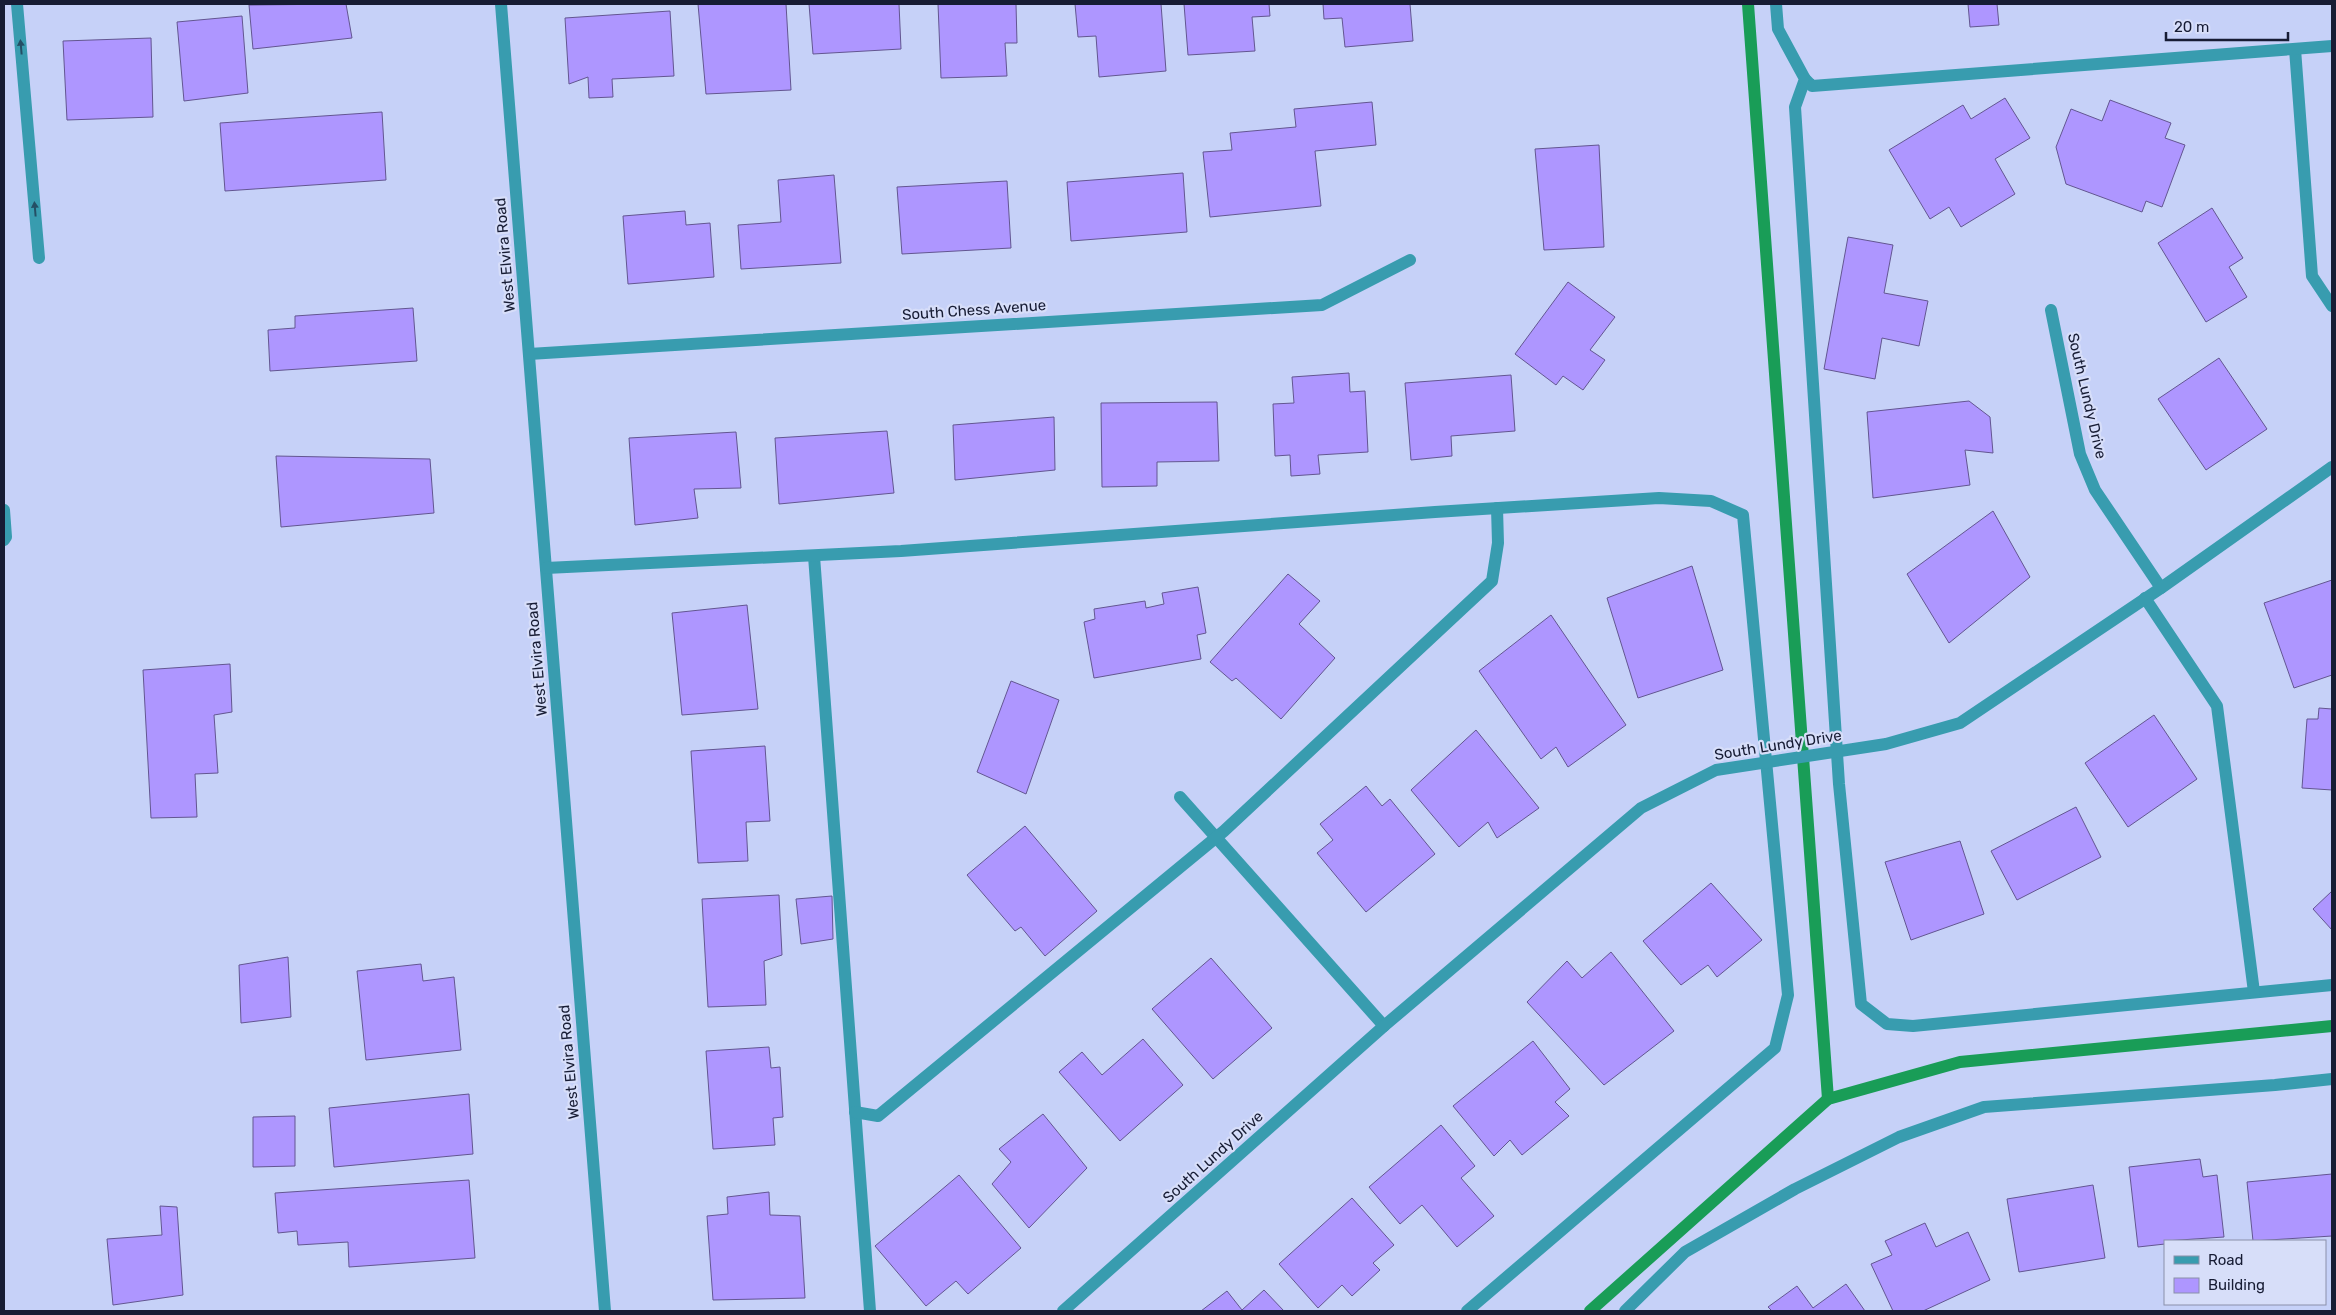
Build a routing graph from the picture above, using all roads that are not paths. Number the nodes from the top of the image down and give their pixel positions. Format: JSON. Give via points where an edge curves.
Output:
{"nodes":[{"id":1,"x":18,"y":4,"type":"edge"},
{"id":2,"x":501,"y":4,"type":"edge"},
{"id":3,"x":1776,"y":4,"type":"edge"},
{"id":4,"x":2332,"y":46,"type":"edge"},
{"id":5,"x":2295,"y":49,"type":"junction"},
{"id":6,"x":1806,"y":79,"type":"junction"},
{"id":7,"x":40,"y":258,"type":"dead end"},
{"id":8,"x":1410,"y":260,"type":"dead end"},
{"id":9,"x":2332,"y":306,"type":"edge"},
{"id":10,"x":2052,"y":310,"type":"dead end"},
{"id":11,"x":529,"y":354,"type":"junction"},
{"id":12,"x":2332,"y":467,"type":"edge"},
{"id":13,"x":1497,"y":508,"type":"junction"},
{"id":14,"x":4,"y":510,"type":"edge"},
{"id":15,"x":4,"y":540,"type":"edge"},
{"id":16,"x":814,"y":556,"type":"junction"},
{"id":17,"x":546,"y":568,"type":"junction"},
{"id":18,"x":2161,"y":588,"type":"junction"},
{"id":19,"x":2145,"y":598,"type":"junction"},
{"id":20,"x":1837,"y":752,"type":"junction"},
{"id":21,"x":1766,"y":762,"type":"junction"},
{"id":22,"x":1180,"y":797,"type":"dead end"},
{"id":23,"x":1216,"y":837,"type":"junction"},
{"id":24,"x":2332,"y":985,"type":"edge"},
{"id":25,"x":2254,"y":992,"type":"junction"},
{"id":26,"x":1384,"y":1026,"type":"junction"},
{"id":27,"x":2332,"y":1079,"type":"edge"},
{"id":28,"x":856,"y":1112,"type":"junction"},
{"id":29,"x":605,"y":1311,"type":"edge"},
{"id":30,"x":870,"y":1311,"type":"edge"},
{"id":31,"x":1063,"y":1311,"type":"edge"},
{"id":32,"x":1466,"y":1311,"type":"edge"},
{"id":33,"x":1624,"y":1311,"type":"edge"}],
"edges":[{"from":7,"to":1,"type":"street","one_way":true},
{"from":2,"to":11,"type":"street","name":"West Elvira Road"},
{"from":3,"to":6,"type":"street","via":[[1778,29]]},
{"from":4,"to":5,"type":"street"},
{"from":5,"to":6,"type":"street","via":[[1812,86]]},
{"from":5,"to":9,"type":"street","via":[[2312,276]]},
{"from":6,"to":20,"type":"street","via":[[1795,107]]},
{"from":8,"to":11,"type":"street","name":"South Chess Avenue","via":[[1322,305]]},
{"from":10,"to":18,"type":"street","name":"South Lundy Drive","via":[[2080,454],[2095,490]]},
{"from":11,"to":17,"type":"street","name":"West Elvira Road"},
{"from":12,"to":18,"type":"street","name":"South Lundy Drive"},
{"from":13,"to":16,"type":"street"},
{"from":13,"to":21,"type":"street","via":[[1659,498],[1711,502],[1743,515]]},
{"from":13,"to":23,"type":"street","via":[[1498,543],[1492,581]]},
{"from":14,"to":15,"type":"street"},
{"from":16,"to":17,"type":"street"},
{"from":16,"to":28,"type":"street"},
{"from":17,"to":29,"type":"street","name":"West Elvira Road"},
{"from":18,"to":19,"type":"street","name":"South Lundy Drive"},
{"from":19,"to":20,"type":"street","name":"South Lundy Drive","via":[[1960,723],[1886,744]]},
{"from":19,"to":25,"type":"street","via":[[2217,706]]},
{"from":20,"to":21,"type":"street","name":"South Lundy Drive"},
{"from":20,"to":25,"type":"street","via":[[1861,1004],[1887,1024],[1913,1026]]},
{"from":21,"to":26,"type":"street","name":"South Lundy Drive","via":[[1716,770],[1641,808]]},
{"from":21,"to":32,"type":"street","via":[[1788,995],[1775,1048]]},
{"from":22,"to":23,"type":"street"},
{"from":23,"to":26,"type":"street"},
{"from":23,"to":28,"type":"street","via":[[878,1116]]},
{"from":24,"to":25,"type":"street"},
{"from":26,"to":31,"type":"street","name":"South Lundy Drive"},
{"from":27,"to":33,"type":"street","via":[[1984,1107],[1899,1137],[1787,1194],[1686,1252]]},
{"from":28,"to":30,"type":"street"}]}
